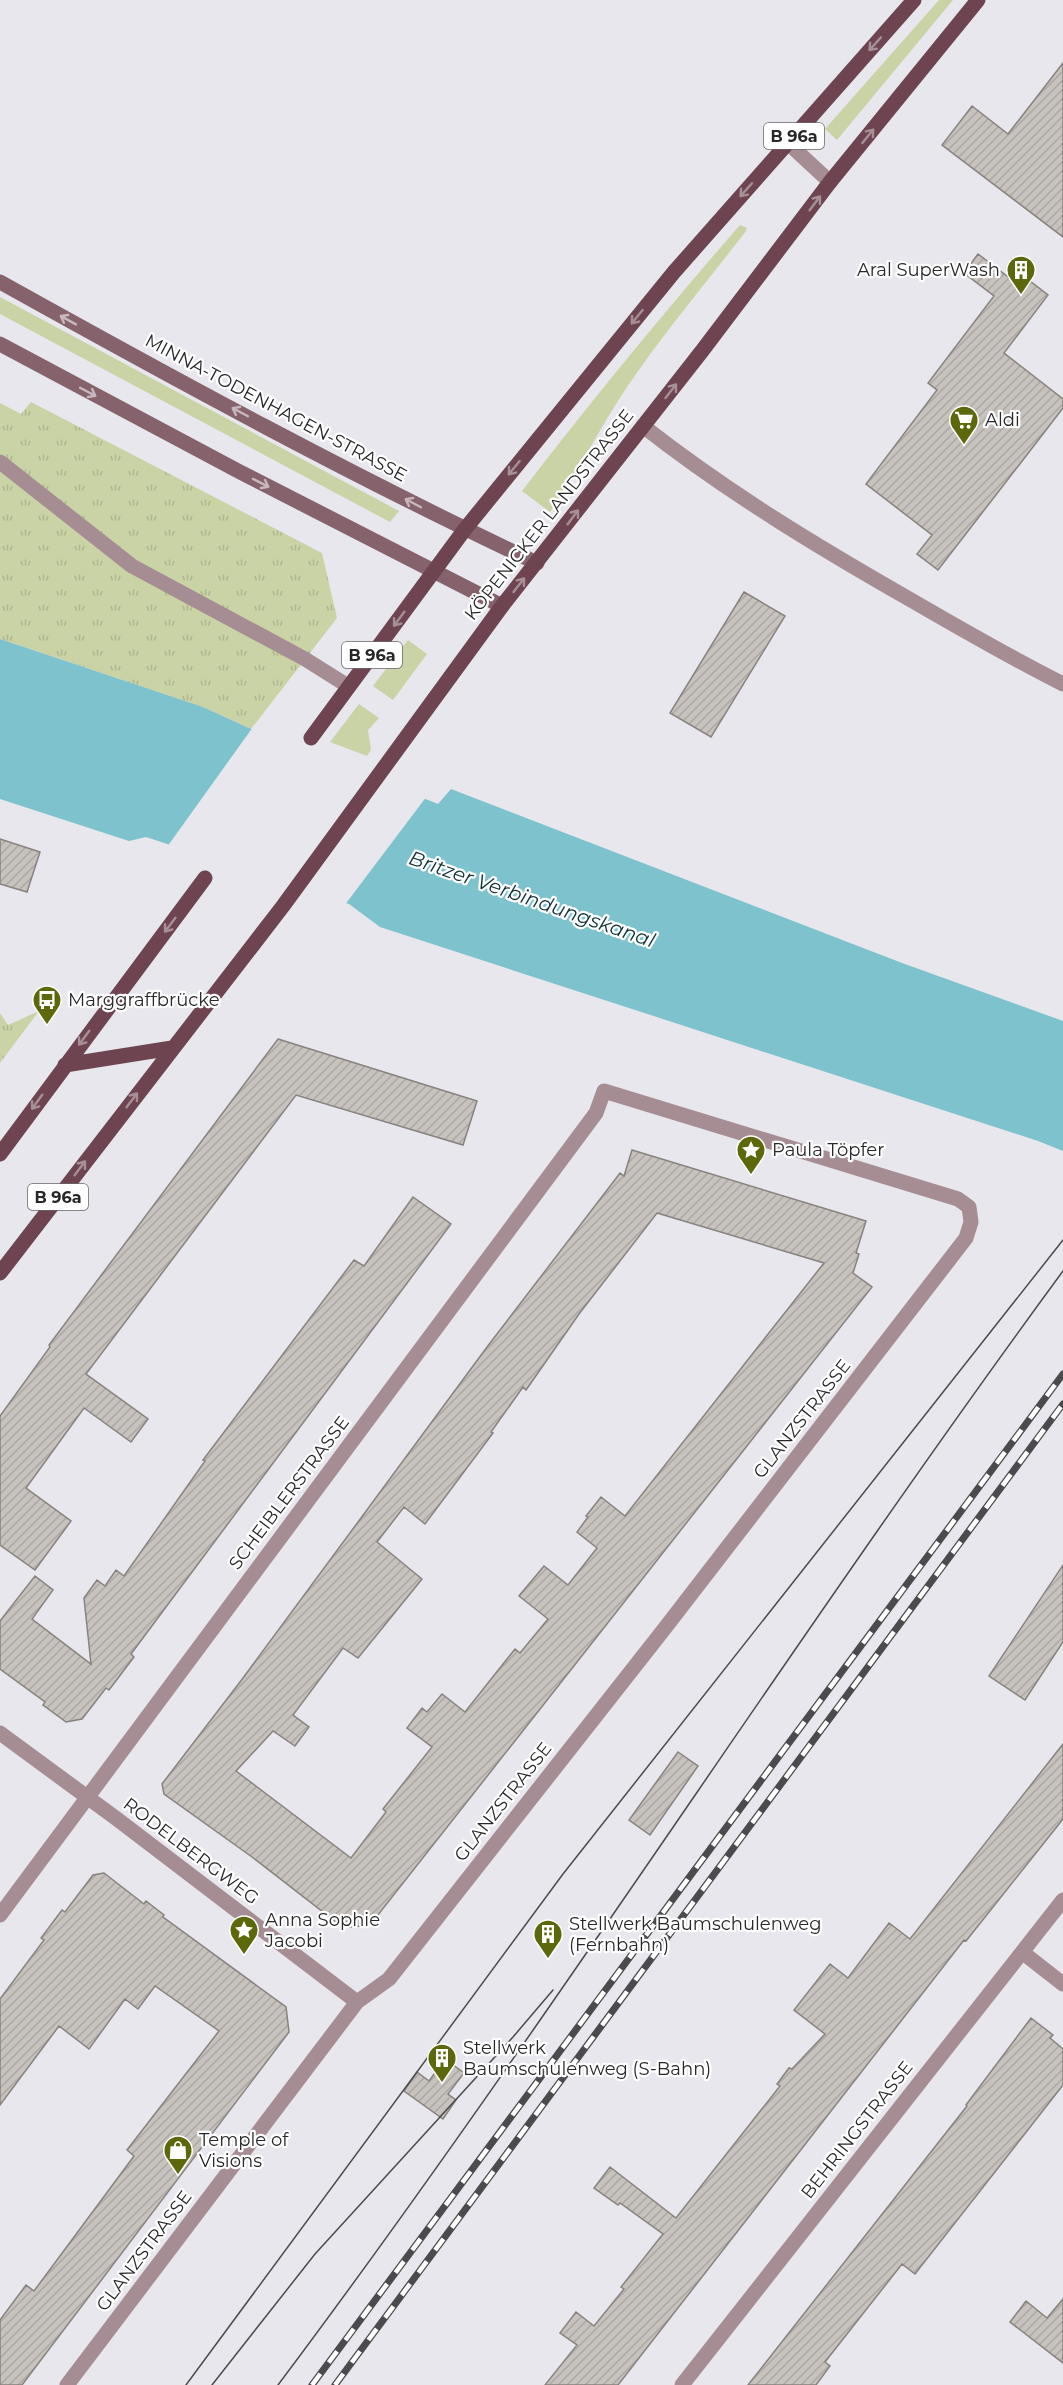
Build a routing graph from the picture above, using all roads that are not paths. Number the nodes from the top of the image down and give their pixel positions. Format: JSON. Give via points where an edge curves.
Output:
{"nodes":[{"id":1,"x":914,"y":0,"type":"edge"},
{"id":2,"x":978,"y":0,"type":"edge"},
{"id":3,"x":788,"y":143,"type":"junction"},
{"id":4,"x":831,"y":182,"type":"junction"},
{"id":5,"x":0,"y":282,"type":"edge"},
{"id":6,"x":0,"y":344,"type":"edge"},
{"id":7,"x":643,"y":426,"type":"junction"},
{"id":8,"x":0,"y":462,"type":"edge"},
{"id":9,"x":465,"y":529,"type":"junction"},
{"id":10,"x":537,"y":563,"type":"junction"},
{"id":11,"x":434,"y":572,"type":"junction"},
{"id":12,"x":502,"y":606,"type":"junction"},
{"id":13,"x":1063,"y":684,"type":"edge"},
{"id":14,"x":348,"y":686,"type":"junction"},
{"id":15,"x":311,"y":738,"type":"dead end"},
{"id":16,"x":205,"y":878,"type":"dead end"},
{"id":17,"x":172,"y":1048,"type":"junction"},
{"id":18,"x":65,"y":1065,"type":"junction"},
{"id":19,"x":0,"y":1154,"type":"edge"},
{"id":20,"x":966,"y":1238,"type":"joint"},
{"id":21,"x":0,"y":1273,"type":"edge"},
{"id":22,"x":0,"y":1733,"type":"edge"},
{"id":23,"x":88,"y":1797,"type":"junction"},
{"id":24,"x":1063,"y":1899,"type":"edge"},
{"id":25,"x":0,"y":1915,"type":"edge"},
{"id":26,"x":1022,"y":1952,"type":"junction"},
{"id":27,"x":1063,"y":1984,"type":"edge"},
{"id":28,"x":357,"y":2002,"type":"junction"},
{"id":29,"x":67,"y":2385,"type":"edge"},
{"id":30,"x":682,"y":2385,"type":"edge"}],
"edges":[{"from":1,"to":3,"type":"main road","number":"B 96a","one_way":true},
{"from":4,"to":2,"type":"main road","name":"KÖPENICKER LANDSTRASSE","number":"B 96a","one_way":true},
{"from":3,"to":4,"type":"street"},
{"from":3,"to":9,"type":"main road","number":"B 96a","one_way":true,"via":[[674,272]]},
{"from":7,"to":4,"type":"main road","name":"KÖPENICKER LANDSTRASSE","number":"B 96a","one_way":true},
{"from":9,"to":5,"type":"main road","name":"MINNA-TODENHAGEN-STRASSE","one_way":true},
{"from":6,"to":11,"type":"main road","one_way":true},
{"from":10,"to":7,"type":"main road","name":"KÖPENICKER LANDSTRASSE","number":"B 96a","one_way":true},
{"from":7,"to":13,"type":"street","via":[[771,517],[837,558]]},
{"from":8,"to":14,"type":"street","via":[[132,566]]},
{"from":9,"to":10,"type":"main road","name":"MINNA-TODENHAGEN-STRASSE"},
{"from":9,"to":11,"type":"main road","number":"B 96a"},
{"from":12,"to":10,"type":"main road","name":"KÖPENICKER LANDSTRASSE","number":"B 96a","one_way":true},
{"from":11,"to":12,"type":"main road"},
{"from":11,"to":14,"type":"main road","number":"B 96a","one_way":true},
{"from":12,"to":17,"type":"main road","name":"KÖPENICKER LANDSTRASSE","number":"B 96a","via":[[284,906]]},
{"from":14,"to":15,"type":"main road","number":"B 96a"},
{"from":16,"to":18,"type":"main road","one_way":true},
{"from":17,"to":18,"type":"main road"},
{"from":21,"to":17,"type":"main road","name":"KÖPENICKER LANDSTRASSE","number":"B 96a","one_way":true},
{"from":18,"to":19,"type":"main road","one_way":true},
{"from":20,"to":23,"type":"street","name":"SCHEIBLERSTRASSE","via":[[971,1222],[969,1207],[958,1199],[604,1091],[596,1113]]},
{"from":20,"to":28,"type":"street","name":"GLANZSTRASSE","via":[[389,1979]]},
{"from":22,"to":23,"type":"street","name":"RODELBERGWEG"},
{"from":23,"to":25,"type":"street","name":"SCHEIBLERSTRASSE"},
{"from":23,"to":28,"type":"street","name":"RODELBERGWEG"},
{"from":24,"to":26,"type":"street","name":"BEHRINGSTRASSE"},
{"from":26,"to":27,"type":"street"},
{"from":26,"to":30,"type":"street","name":"BEHRINGSTRASSE"},
{"from":28,"to":29,"type":"street","name":"GLANZSTRASSE"}]}
